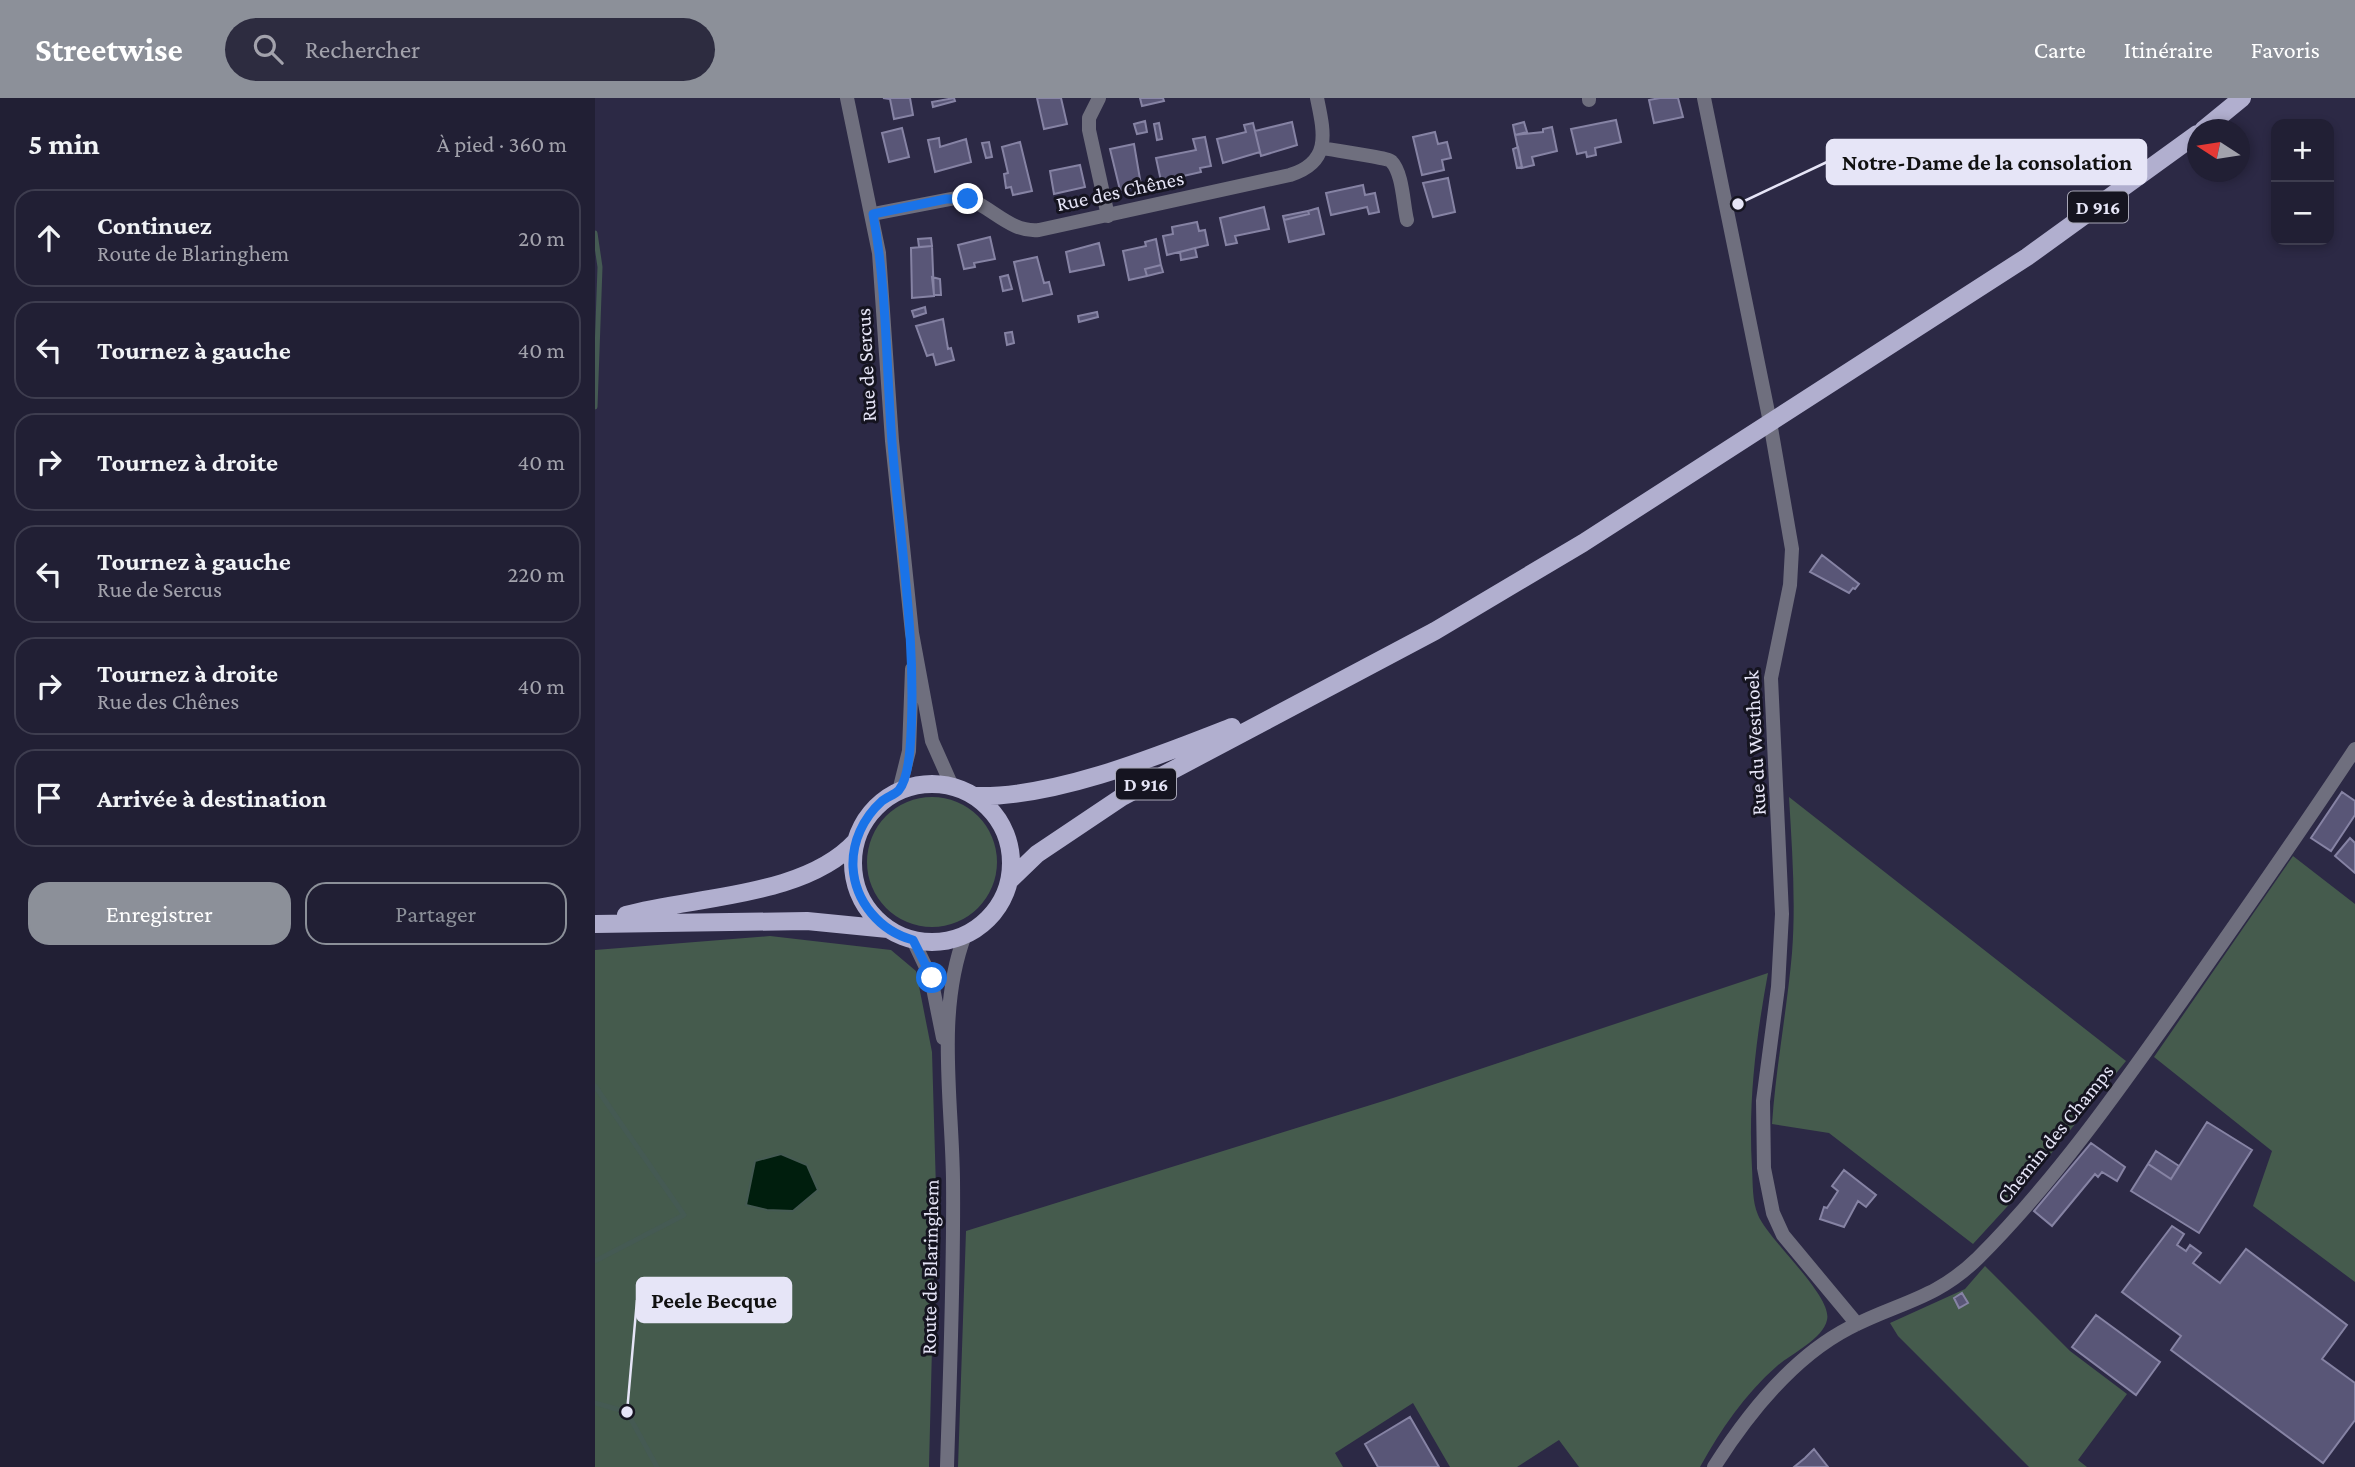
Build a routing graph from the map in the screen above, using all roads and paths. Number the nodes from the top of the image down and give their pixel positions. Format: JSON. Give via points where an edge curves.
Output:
{"nodes":[{"id":1,"x":846,"y":98,"type":"edge"},
{"id":2,"x":1099,"y":98,"type":"edge"},
{"id":3,"x":1317,"y":98,"type":"edge"},
{"id":4,"x":1704,"y":98,"type":"edge"},
{"id":5,"x":2242,"y":98,"type":"edge"},
{"id":6,"x":2216,"y":119,"type":"edge"},
{"id":7,"x":2187,"y":141,"type":"edge"},
{"id":8,"x":1322,"y":148,"type":"junction"},
{"id":9,"x":873,"y":214,"type":"junction"},
{"id":10,"x":1108,"y":216,"type":"junction"},
{"id":11,"x":1406,"y":220,"type":"dead end"},
{"id":12,"x":1770,"y":422,"type":"junction"},
{"id":13,"x":912,"y":633,"type":"junction"},
{"id":14,"x":1294,"y":704,"type":"junction"},
{"id":15,"x":2355,"y":749,"type":"edge"},
{"id":16,"x":952,"y":786,"type":"junction"},
{"id":17,"x":899,"y":791,"type":"junction"},
{"id":18,"x":976,"y":796,"type":"junction"},
{"id":19,"x":856,"y":841,"type":"junction"},
{"id":20,"x":1009,"y":881,"type":"junction"},
{"id":21,"x":595,"y":924,"type":"edge"},
{"id":22,"x":890,"y":930,"type":"junction"},
{"id":23,"x":965,"y":935,"type":"junction"},
{"id":24,"x":913,"y":940,"type":"junction"},
{"id":25,"x":948,"y":1067,"type":"junction"},
{"id":26,"x":1857,"y":1324,"type":"junction"},
{"id":27,"x":947,"y":1467,"type":"edge"},
{"id":28,"x":1714,"y":1467,"type":"edge"}],
"edges":[{"from":1,"to":9,"type":"street","name":"Rue de Sercus"},
{"from":2,"to":10,"type":"street","via":[[1088,124]]},
{"from":3,"to":8,"type":"street"},
{"from":4,"to":12,"type":"street","name":"Rue du Westhoek"},
{"from":5,"to":6,"type":"main road"},
{"from":7,"to":12,"type":"main road","number":"D 916","via":[[2036,251]]},
{"from":8,"to":10,"type":"street","name":"Rue des Chênes","via":[[1315,161],[1299,172]]},
{"from":8,"to":11,"type":"street","via":[[1392,162]]},
{"from":9,"to":10,"type":"street","name":"Rue des Chênes","via":[[961,197],[1026,230]]},
{"from":9,"to":13,"type":"street","name":"Rue de Sercus"},
{"from":12,"to":14,"type":"main road","number":"D 916","via":[[1499,595]]},
{"from":12,"to":26,"type":"street","name":"Rue du Westhoek","via":[[1793,560],[1771,678],[1783,914],[1763,1101],[1764,1168],[1771,1207],[1783,1235]]},
{"from":13,"to":16,"type":"street","name":"Rue de Sercus","via":[[932,741]]},
{"from":13,"to":17,"type":"street","name":"Rue de Sercus","via":[[909,751]]},
{"from":14,"to":18,"type":"main road","number":"D 916","via":[[1098,774],[1016,793]]},
{"from":14,"to":20,"type":"main road","number":"D 916","via":[[1101,810],[1037,854]]},
{"from":15,"to":26,"type":"street","name":"Chemin des Champs","via":[[2120,1088],[2022,1209],[1948,1284],[1923,1299]]},
{"from":16,"to":17,"type":"main road","via":[[922,784]]},
{"from":16,"to":18,"type":"main road"},
{"from":17,"to":19,"type":"main road","via":[[872,811]]},
{"from":18,"to":20,"type":"main road","via":[[992,810],[1006,833],[1012,860]]},
{"from":19,"to":21,"type":"main road","via":[[830,864],[790,879]]},
{"from":19,"to":22,"type":"main road","via":[[853,868],[860,894],[870,912]]},
{"from":20,"to":23,"type":"main road","via":[[993,913]]},
{"from":21,"to":22,"type":"main road","via":[[807,921]]},
{"from":22,"to":24,"type":"main road"},
{"from":23,"to":24,"type":"main road","via":[[943,941]]},
{"from":23,"to":25,"type":"street","name":"Route de Blaringhem","via":[[955,971]]},
{"from":24,"to":25,"type":"street","name":"Route de Blaringhem","via":[[932,978]]},
{"from":25,"to":27,"type":"street","name":"Route de Blaringhem","via":[[953,1202]]},
{"from":26,"to":28,"type":"street","name":"Chemin des Champs","via":[[1787,1376],[1742,1426]]}]}
